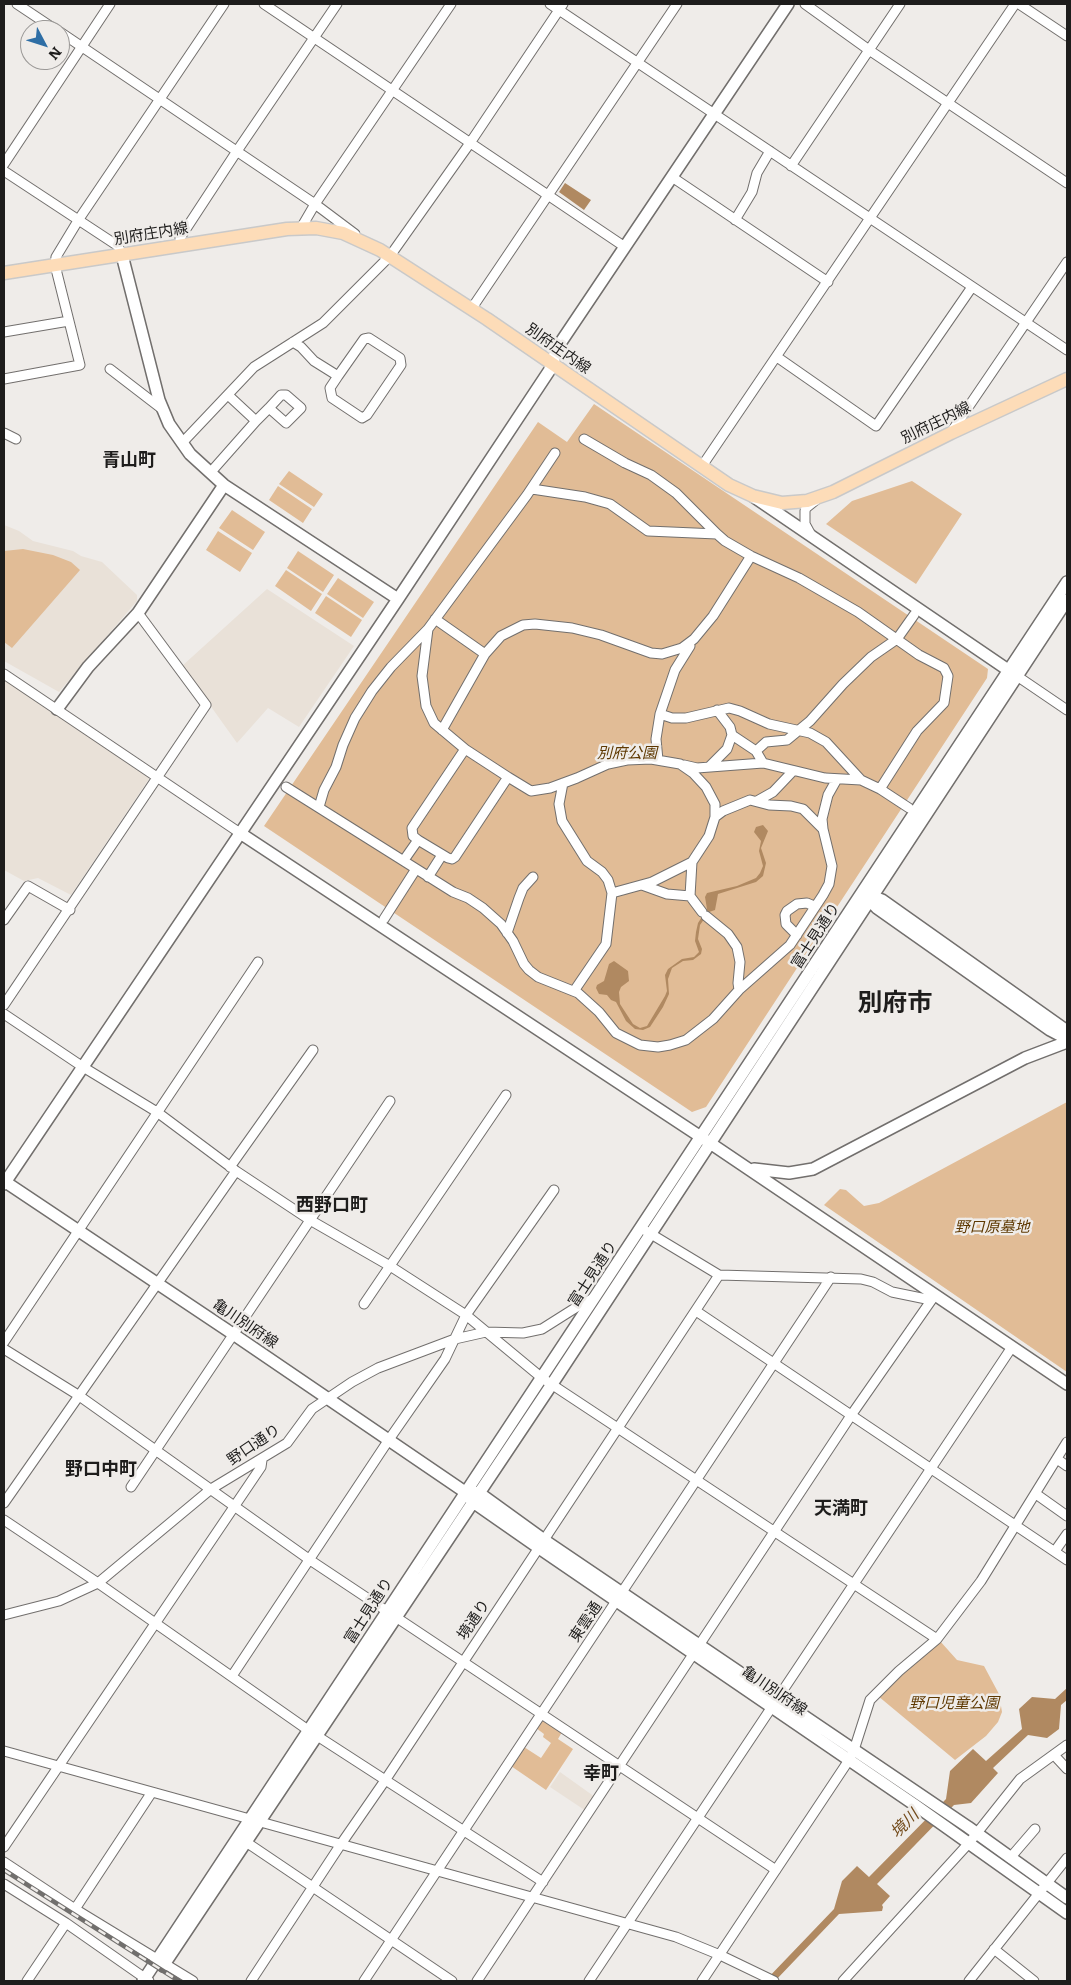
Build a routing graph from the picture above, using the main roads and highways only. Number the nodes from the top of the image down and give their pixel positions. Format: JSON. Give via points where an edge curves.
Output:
{"nodes":[{"id":1,"x":4,"y":273,"type":"edge"},
{"id":2,"x":1067,"y":379,"type":"edge"}],
"edges":[{"from":1,"to":2,"type":"main road","name":"別府庄内線","via":[[301,228],[336,231],[364,241],[390,256],[730,485],[771,501],[793,503],[823,496]]}]}
